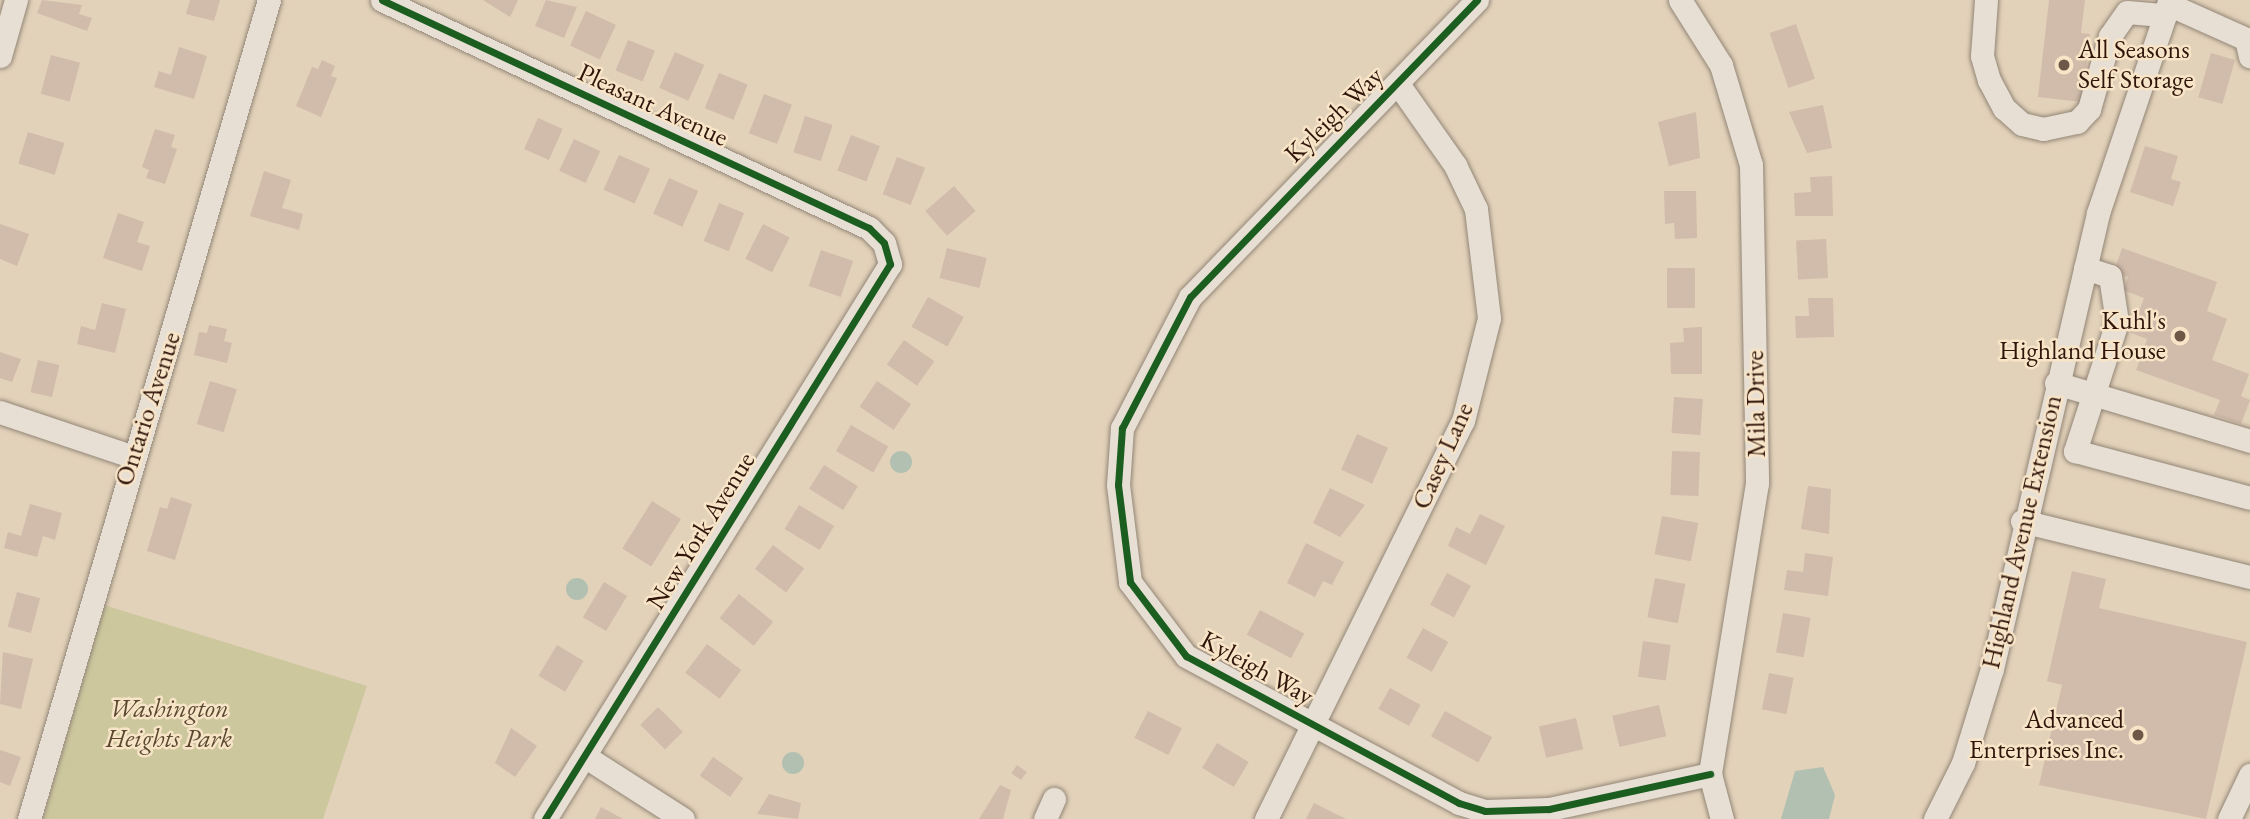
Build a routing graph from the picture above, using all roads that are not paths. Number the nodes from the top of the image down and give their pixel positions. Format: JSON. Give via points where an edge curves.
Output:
{"nodes":[{"id":1,"x":16,"y":0,"type":"edge"},
{"id":2,"x":269,"y":0,"type":"edge"},
{"id":3,"x":382,"y":0,"type":"edge"},
{"id":4,"x":1477,"y":0,"type":"edge"},
{"id":5,"x":1680,"y":0,"type":"edge"},
{"id":6,"x":1986,"y":0,"type":"edge"},
{"id":7,"x":2167,"y":6,"type":"edge"},
{"id":8,"x":0,"y":56,"type":"edge"},
{"id":9,"x":2250,"y":57,"type":"edge"},
{"id":10,"x":1398,"y":84,"type":"junction"},
{"id":11,"x":890,"y":264,"type":"joint"},
{"id":12,"x":2085,"y":268,"type":"junction"},
{"id":13,"x":2056,"y":383,"type":"junction"},
{"id":14,"x":2089,"y":393,"type":"junction"},
{"id":15,"x":0,"y":412,"type":"edge"},
{"id":16,"x":2250,"y":441,"type":"edge"},
{"id":17,"x":131,"y":456,"type":"junction"},
{"id":18,"x":2250,"y":498,"type":"edge"},
{"id":19,"x":2022,"y":521,"type":"junction"},
{"id":20,"x":2250,"y":577,"type":"edge"},
{"id":21,"x":1312,"y":723,"type":"junction"},
{"id":22,"x":586,"y":757,"type":"junction"},
{"id":23,"x":1710,"y":774,"type":"junction"},
{"id":24,"x":2250,"y":775,"type":"edge"},
{"id":25,"x":29,"y":819,"type":"edge"},
{"id":26,"x":545,"y":819,"type":"edge"},
{"id":27,"x":682,"y":819,"type":"edge"},
{"id":28,"x":1266,"y":819,"type":"edge"},
{"id":29,"x":1722,"y":819,"type":"edge"},
{"id":30,"x":1936,"y":819,"type":"edge"},
{"id":31,"x":2229,"y":819,"type":"edge"}],
"edges":[{"from":1,"to":8,"type":"street"},
{"from":2,"to":17,"type":"street","name":"Ontario Avenue","via":[[164,366]]},
{"from":3,"to":11,"type":"street","name":"Pleasant Avenue","via":[[869,228],[884,243]]},
{"from":4,"to":10,"type":"street","name":"Kyleigh Way"},
{"from":5,"to":23,"type":"street","name":"Mila Drive","via":[[1721,65],[1751,165],[1757,483]]},
{"from":6,"to":7,"type":"street","via":[[1982,56],[1989,80],[2004,108],[2022,124],[2043,129],[2077,122],[2089,109],[2109,36],[2126,12]]},
{"from":7,"to":9,"type":"street","via":[[2246,39]]},
{"from":7,"to":12,"type":"street","name":"Highland Avenue Extension"},
{"from":10,"to":21,"type":"street","name":"Casey Lane","via":[[1455,165],[1476,209],[1489,318],[1463,421]]},
{"from":10,"to":21,"type":"street","name":"Kyleigh Way","via":[[1278,199],[1190,297],[1122,428],[1122,544],[1130,582],[1150,614],[1186,656]]},
{"from":11,"to":22,"type":"street","name":"New York Avenue"},
{"from":12,"to":13,"type":"street","name":"Highland Avenue Extension"},
{"from":12,"to":14,"type":"street","via":[[2110,276],[2117,307],[2116,333]]},
{"from":13,"to":14,"type":"street"},
{"from":13,"to":19,"type":"street","name":"Highland Avenue Extension"},
{"from":14,"to":16,"type":"street"},
{"from":14,"to":18,"type":"street","via":[[2075,451]]},
{"from":15,"to":17,"type":"street"},
{"from":17,"to":25,"type":"street","name":"Ontario Avenue"},
{"from":19,"to":20,"type":"street"},
{"from":19,"to":30,"type":"street","name":"Highland Avenue Extension","via":[[1992,669],[1963,763]]},
{"from":21,"to":23,"type":"street","name":"Kyleigh Way","via":[[1485,811],[1549,809]]},
{"from":21,"to":28,"type":"street","name":"Casey Lane"},
{"from":22,"to":26,"type":"street","name":"New York Avenue"},
{"from":22,"to":27,"type":"street"},
{"from":23,"to":29,"type":"street","name":"Mila Drive"},
{"from":24,"to":31,"type":"street"}]}
